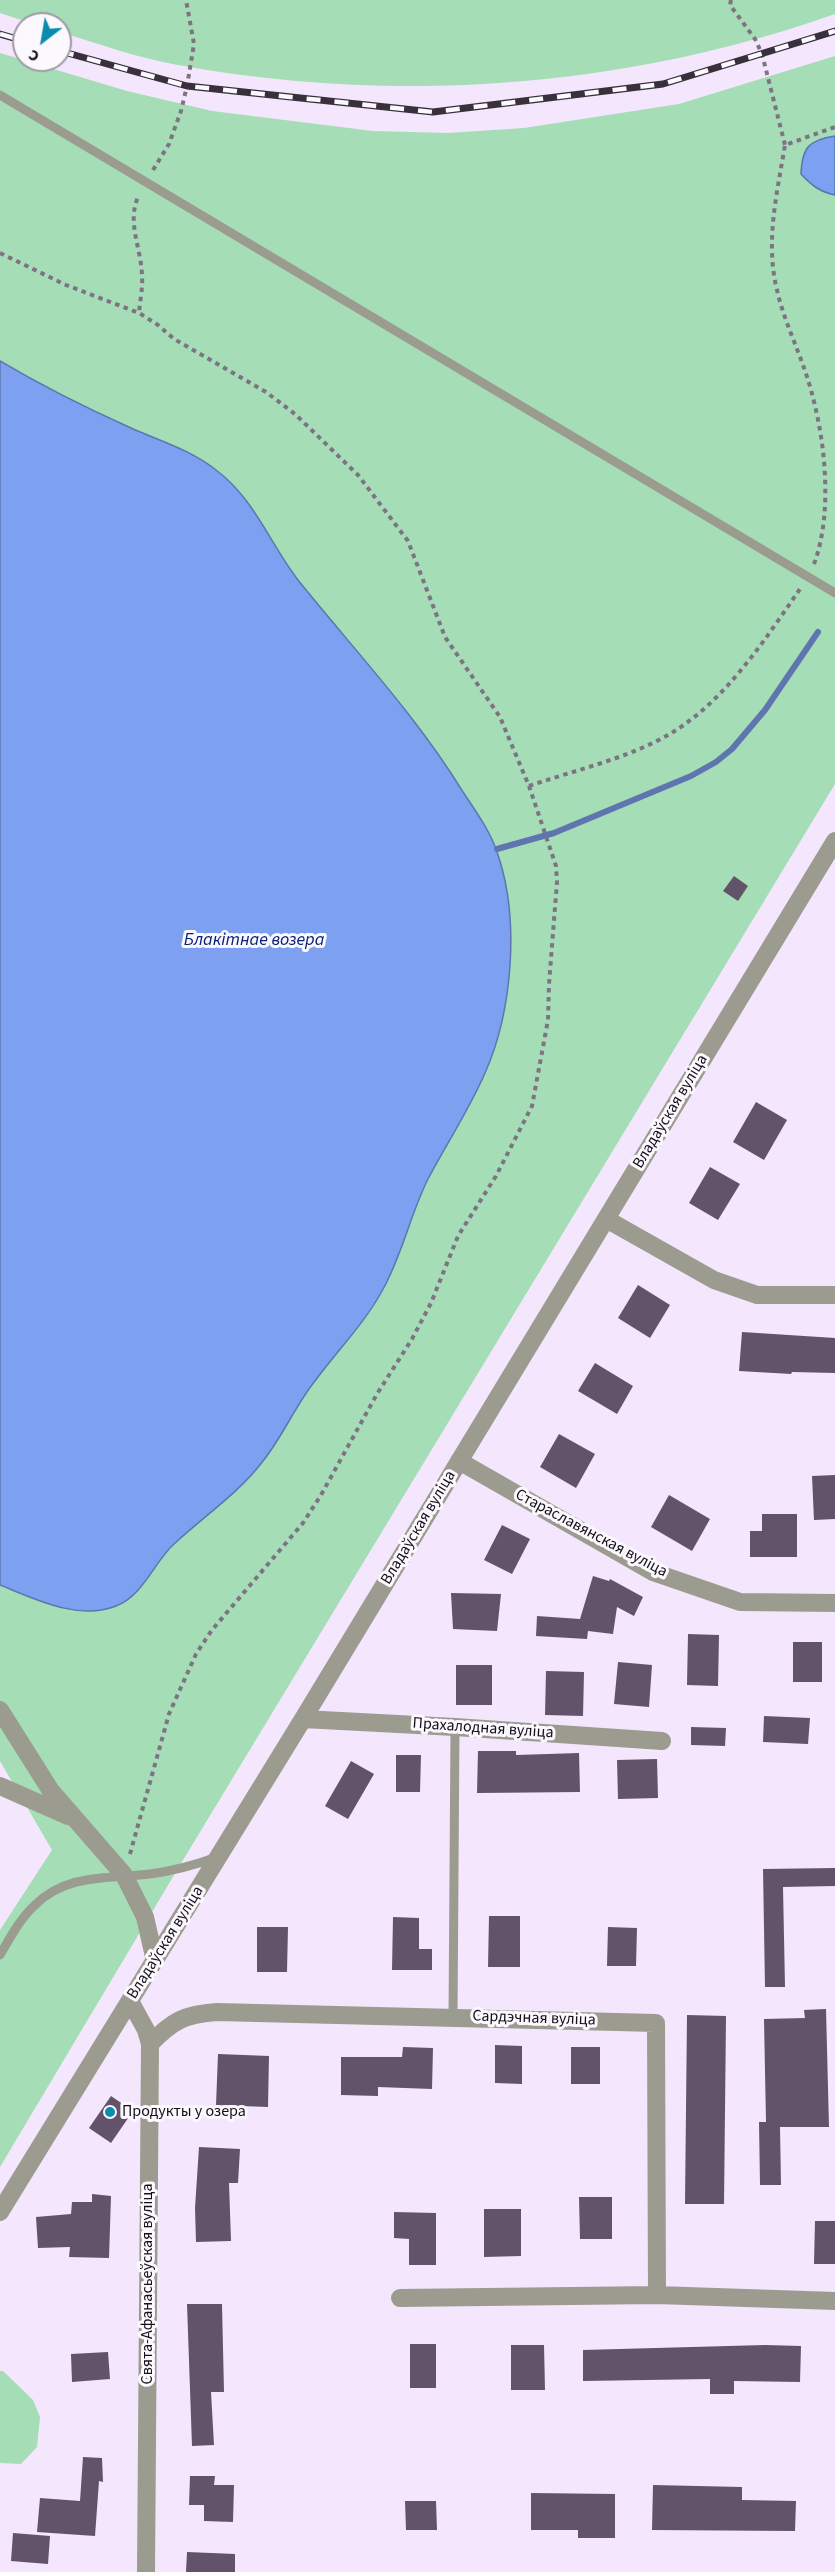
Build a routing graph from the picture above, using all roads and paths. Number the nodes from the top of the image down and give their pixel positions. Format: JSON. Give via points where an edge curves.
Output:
{"nodes":[{"id":1,"x":186,"y":0,"type":"edge"},
{"id":2,"x":731,"y":3,"type":"edge"},
{"id":3,"x":0,"y":95,"type":"edge"},
{"id":4,"x":835,"y":127,"type":"edge"},
{"id":5,"x":785,"y":146,"type":"junction"},
{"id":6,"x":146,"y":181,"type":"junction"},
{"id":7,"x":0,"y":253,"type":"edge"},
{"id":8,"x":139,"y":313,"type":"junction"},
{"id":9,"x":808,"y":577,"type":"junction"},
{"id":10,"x":835,"y":593,"type":"edge"},
{"id":11,"x":529,"y":786,"type":"junction"},
{"id":12,"x":835,"y":841,"type":"edge"},
{"id":13,"x":606,"y":1219,"type":"junction"},
{"id":14,"x":835,"y":1295,"type":"edge"},
{"id":15,"x":459,"y":1461,"type":"junction"},
{"id":16,"x":835,"y":1603,"type":"edge"},
{"id":17,"x":0,"y":1710,"type":"edge"},
{"id":18,"x":303,"y":1719,"type":"junction"},
{"id":19,"x":455,"y":1726,"type":"junction"},
{"id":20,"x":662,"y":1742,"type":"dead end"},
{"id":21,"x":0,"y":1786,"type":"edge"},
{"id":22,"x":72,"y":1818,"type":"junction"},
{"id":23,"x":219,"y":1857,"type":"junction"},
{"id":24,"x":124,"y":1875,"type":"junction"},
{"id":25,"x":0,"y":1955,"type":"edge"},
{"id":26,"x":155,"y":1961,"type":"junction"},
{"id":27,"x":130,"y":2001,"type":"junction"},
{"id":28,"x":453,"y":2017,"type":"junction"},
{"id":29,"x":150,"y":2044,"type":"junction"},
{"id":30,"x":0,"y":2212,"type":"edge"},
{"id":31,"x":657,"y":2295,"type":"junction"},
{"id":32,"x":400,"y":2298,"type":"dead end"},
{"id":33,"x":835,"y":2301,"type":"edge"},
{"id":34,"x":146,"y":2572,"type":"edge"}],
"edges":[{"from":1,"to":6,"type":"path","via":[[194,44],[183,103],[169,144]]},
{"from":2,"to":5,"type":"path","via":[[762,54]]},
{"from":3,"to":6,"type":"lane"},
{"from":4,"to":5,"type":"path"},
{"from":5,"to":9,"type":"path","via":[[771,227],[774,269],[777,290],[819,417],[824,456],[825,527]]},
{"from":6,"to":8,"type":"path","via":[[134,205],[142,275]]},
{"from":6,"to":9,"type":"lane"},
{"from":7,"to":8,"type":"path"},
{"from":8,"to":11,"type":"path","via":[[174,339],[280,403],[358,475],[408,541],[445,637],[500,717]]},
{"from":9,"to":10,"type":"lane"},
{"from":9,"to":11,"type":"path","via":[[747,660],[696,716],[643,747]]},
{"from":11,"to":24,"type":"path","via":[[556,866],[557,882],[548,1020],[532,1106],[496,1176],[458,1236],[426,1312],[321,1496],[196,1654],[169,1714]]},
{"from":12,"to":13,"type":"street","name":"Владаўская вуліца"},
{"from":13,"to":14,"type":"street","via":[[714,1280],[758,1295]]},
{"from":13,"to":15,"type":"street","name":"Владаўская вуліца"},
{"from":15,"to":16,"type":"street","name":"Стараславянская вуліца","via":[[653,1572],[740,1602]]},
{"from":15,"to":18,"type":"street","name":"Владаўская вуліца"},
{"from":17,"to":22,"type":"street"},
{"from":18,"to":19,"type":"street","name":"Прахалодная вуліца"},
{"from":18,"to":23,"type":"street","name":"Владаўская вуліца"},
{"from":19,"to":20,"type":"street","name":"Прахалодная вуліца"},
{"from":19,"to":28,"type":"lane"},
{"from":21,"to":22,"type":"street"},
{"from":22,"to":24,"type":"street"},
{"from":23,"to":24,"type":"lane","via":[[171,1871]]},
{"from":23,"to":26,"type":"street","name":"Владаўская вуліца"},
{"from":24,"to":25,"type":"lane","via":[[83,1879],[49,1894],[21,1920]]},
{"from":24,"to":26,"type":"street","via":[[145,1917]]},
{"from":26,"to":27,"type":"street","name":"Владаўская вуліца"},
{"from":27,"to":29,"type":"street","name":"Свята-Афанасьеўская вуліца"},
{"from":27,"to":30,"type":"street","name":"Владаўская вуліца"},
{"from":28,"to":29,"type":"street","name":"Сардэчная вуліца","via":[[195,2013],[177,2020]]},
{"from":28,"to":31,"type":"street","name":"Сардэчная вуліца","via":[[656,2023]]},
{"from":29,"to":34,"type":"street","name":"Свята-Афанасьеўская вуліца"},
{"from":31,"to":32,"type":"street"},
{"from":31,"to":33,"type":"street"}]}
